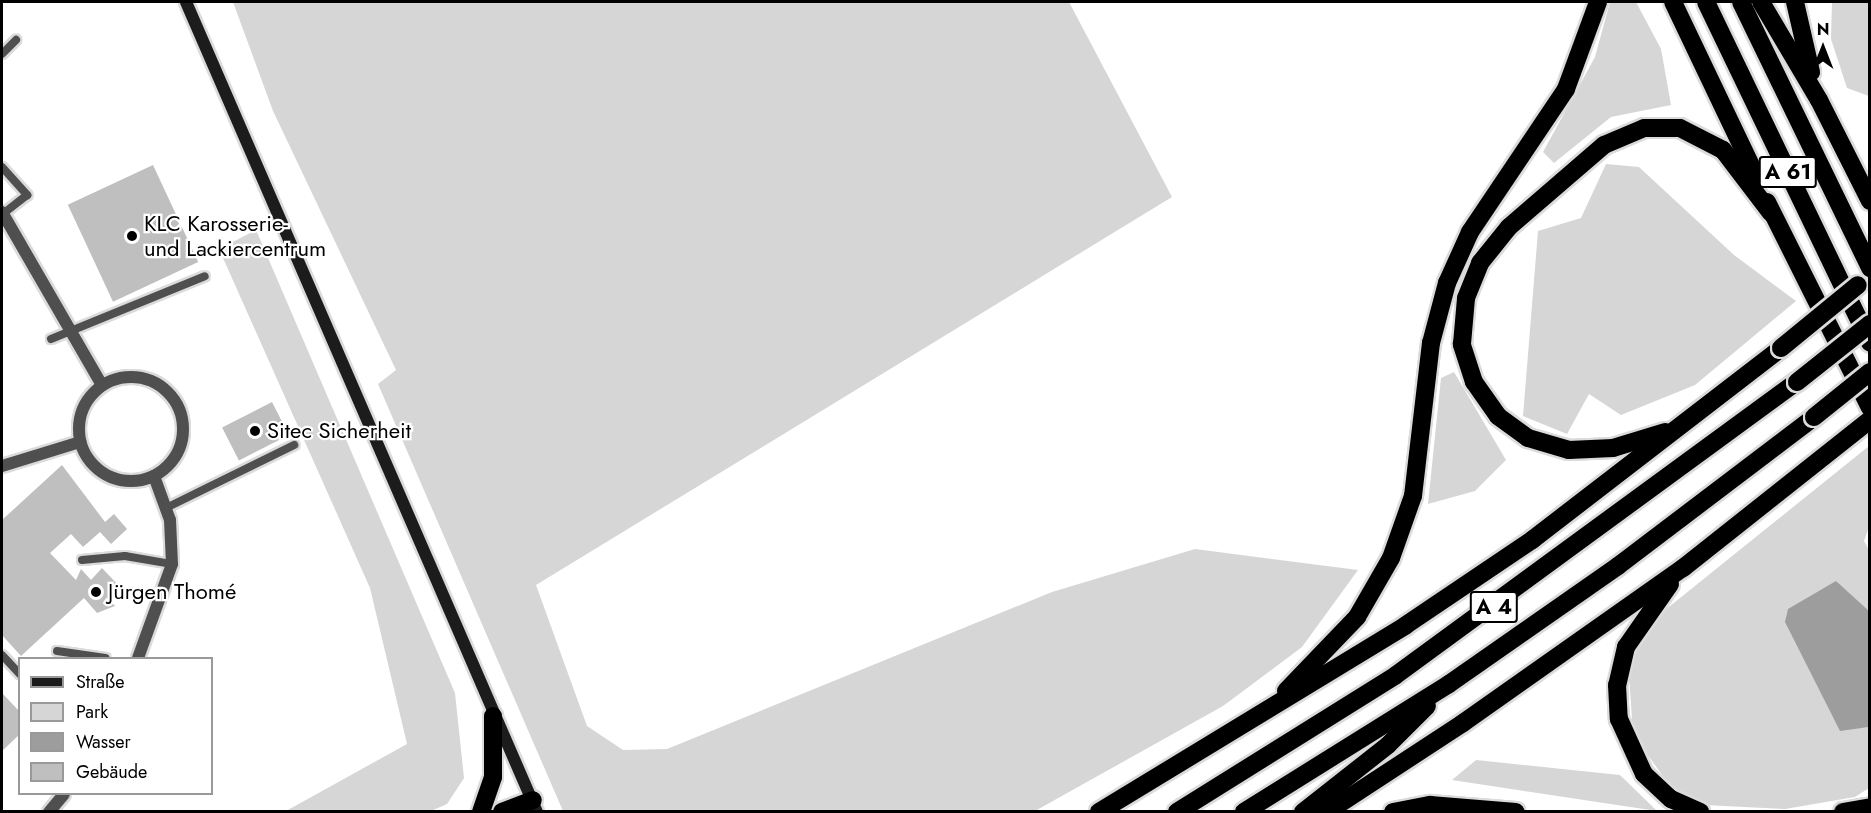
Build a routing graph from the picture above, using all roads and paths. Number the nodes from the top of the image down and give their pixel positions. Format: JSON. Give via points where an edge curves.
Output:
{"nodes":[{"id":1,"x":186,"y":2,"type":"edge"},
{"id":2,"x":1598,"y":2,"type":"edge"},
{"id":3,"x":1673,"y":2,"type":"edge"},
{"id":4,"x":1706,"y":2,"type":"edge"},
{"id":5,"x":1741,"y":2,"type":"edge"},
{"id":6,"x":1761,"y":2,"type":"edge"},
{"id":7,"x":1795,"y":2,"type":"edge"},
{"id":8,"x":16,"y":40,"type":"dead end"},
{"id":9,"x":2,"y":54,"type":"edge"},
{"id":10,"x":1819,"y":100,"type":"junction"},
{"id":11,"x":2,"y":167,"type":"edge"},
{"id":12,"x":1869,"y":201,"type":"edge"},
{"id":13,"x":2,"y":213,"type":"edge"},
{"id":14,"x":1771,"y":213,"type":"junction"},
{"id":15,"x":1869,"y":268,"type":"edge"},
{"id":16,"x":205,"y":276,"type":"dead end"},
{"id":17,"x":1869,"y":276,"type":"edge"},
{"id":18,"x":1869,"y":324,"type":"edge"},
{"id":19,"x":69,"y":331,"type":"junction"},
{"id":20,"x":51,"y":339,"type":"dead end"},
{"id":21,"x":1869,"y":343,"type":"edge"},
{"id":22,"x":1869,"y":372,"type":"edge"},
{"id":23,"x":102,"y":385,"type":"junction"},
{"id":24,"x":1869,"y":408,"type":"edge"},
{"id":25,"x":1869,"y":420,"type":"edge"},
{"id":26,"x":1677,"y":428,"type":"junction"},
{"id":27,"x":80,"y":442,"type":"junction"},
{"id":28,"x":294,"y":445,"type":"dead end"},
{"id":29,"x":2,"y":465,"type":"edge"},
{"id":30,"x":154,"y":476,"type":"junction"},
{"id":31,"x":166,"y":508,"type":"junction"},
{"id":32,"x":82,"y":560,"type":"dead end"},
{"id":33,"x":172,"y":564,"type":"junction"},
{"id":34,"x":1683,"y":568,"type":"junction"},
{"id":35,"x":57,"y":651,"type":"dead end"},
{"id":36,"x":2,"y":655,"type":"edge"},
{"id":37,"x":98,"y":657,"type":"edge"},
{"id":38,"x":138,"y":657,"type":"edge"},
{"id":39,"x":18,"y":672,"type":"edge"},
{"id":40,"x":1449,"y":684,"type":"junction"},
{"id":41,"x":493,"y":716,"type":"junction"},
{"id":42,"x":1259,"y":716,"type":"junction"},
{"id":43,"x":63,"y":795,"type":"edge"},
{"id":44,"x":535,"y":806,"type":"edge"},
{"id":45,"x":1869,"y":807,"type":"edge"},
{"id":46,"x":50,"y":812,"type":"edge"},
{"id":47,"x":481,"y":812,"type":"edge"},
{"id":48,"x":502,"y":812,"type":"edge"},
{"id":49,"x":1099,"y":812,"type":"edge"},
{"id":50,"x":1177,"y":812,"type":"edge"},
{"id":51,"x":1244,"y":812,"type":"edge"},
{"id":52,"x":1303,"y":812,"type":"edge"},
{"id":53,"x":1327,"y":812,"type":"edge"},
{"id":54,"x":1393,"y":812,"type":"edge"},
{"id":55,"x":1516,"y":812,"type":"edge"},
{"id":56,"x":1700,"y":812,"type":"edge"},
{"id":57,"x":1843,"y":812,"type":"edge"}],
"edges":[{"from":1,"to":41,"type":"main road","via":[[377,433]]},
{"from":2,"to":42,"type":"highway","via":[[1566,89],[1470,232],[1447,283],[1431,343],[1413,496],[1384,574],[1342,635]]},
{"from":3,"to":14,"type":"highway"},
{"from":4,"to":21,"type":"highway","number":"A 61"},
{"from":5,"to":15,"type":"highway","number":"A 61"},
{"from":6,"to":10,"type":"highway"},
{"from":7,"to":10,"type":"highway","via":[[1794,17]]},
{"from":8,"to":9,"type":"lane"},
{"from":10,"to":12,"type":"highway"},
{"from":11,"to":13,"type":"lane","via":[[27,195]]},
{"from":13,"to":19,"type":"street"},
{"from":14,"to":24,"type":"highway"},
{"from":14,"to":26,"type":"highway","via":[[1723,150],[1680,128],[1644,128],[1604,145],[1509,227],[1472,280],[1462,320],[1467,363],[1484,398],[1511,427],[1528,438],[1569,450],[1613,448]]},
{"from":16,"to":19,"type":"lane"},
{"from":17,"to":26,"type":"highway","bridge":true},
{"from":18,"to":50,"type":"highway","number":"A 4","bridge":true,"via":[[1797,382],[1396,675]]},
{"from":19,"to":20,"type":"lane"},
{"from":19,"to":23,"type":"street"},
{"from":22,"to":40,"type":"highway","number":"A 4","bridge":true,"via":[[1618,566]]},
{"from":23,"to":27,"type":"street","via":[[82,410]]},
{"from":23,"to":30,"type":"street","via":[[118,378],[151,381],[176,403],[183,436],[178,452]]},
{"from":25,"to":34,"type":"highway"},
{"from":26,"to":42,"type":"highway","via":[[1532,540]]},
{"from":27,"to":29,"type":"street"},
{"from":27,"to":30,"type":"street","via":[[86,457],[109,476],[124,481]]},
{"from":28,"to":31,"type":"lane"},
{"from":30,"to":31,"type":"street"},
{"from":31,"to":33,"type":"street"},
{"from":32,"to":33,"type":"lane","via":[[125,556]]},
{"from":33,"to":38,"type":"street"},
{"from":34,"to":53,"type":"highway","via":[[1463,723]]},
{"from":34,"to":56,"type":"highway","via":[[1626,647],[1617,701],[1624,737],[1644,774],[1671,798]]},
{"from":35,"to":37,"type":"lane"},
{"from":36,"to":39,"type":"lane"},
{"from":40,"to":51,"type":"highway","number":"A 4"},
{"from":40,"to":52,"type":"highway","via":[[1388,745]]},
{"from":41,"to":44,"type":"main road"},
{"from":41,"to":47,"type":"highway","via":[[493,777]]},
{"from":42,"to":49,"type":"highway"},
{"from":43,"to":46,"type":"street"},
{"from":44,"to":48,"type":"highway"},
{"from":45,"to":57,"type":"highway"},
{"from":54,"to":55,"type":"highway","via":[[1430,805]]}]}
